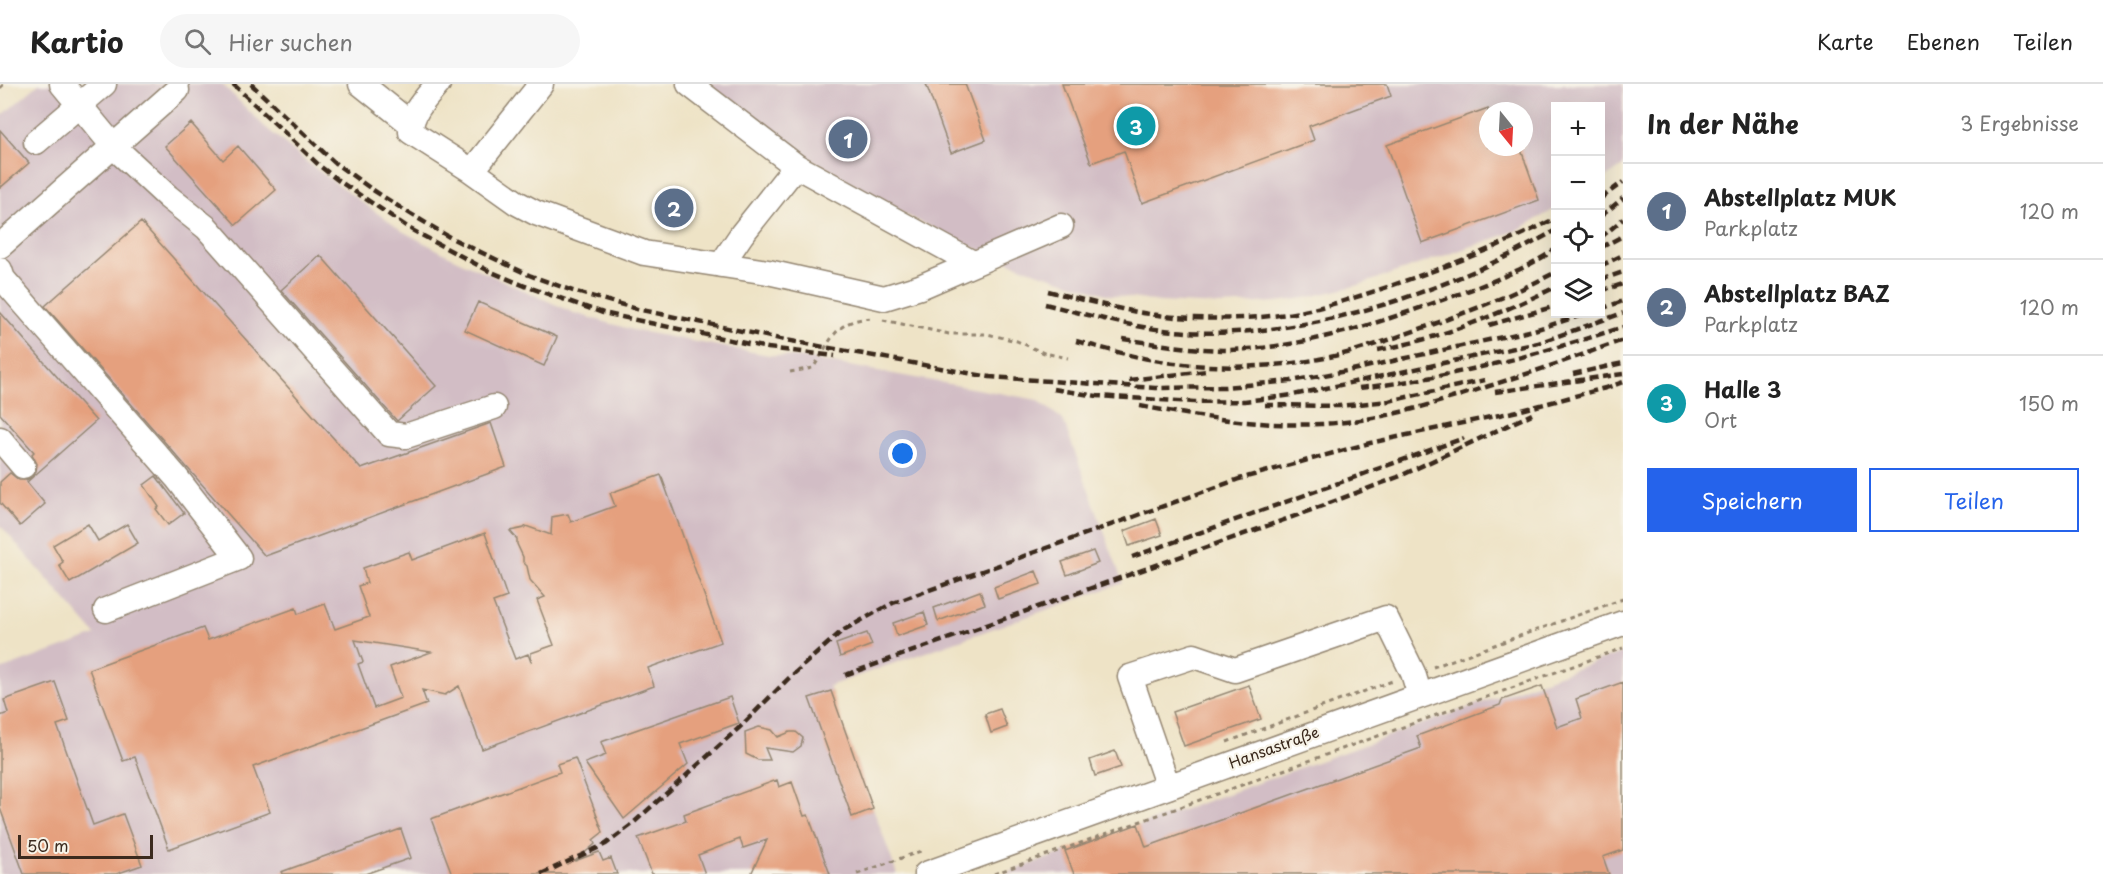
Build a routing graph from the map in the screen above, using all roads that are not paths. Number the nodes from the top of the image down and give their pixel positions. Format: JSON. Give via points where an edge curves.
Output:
{"nodes":[{"id":1,"x":62,"y":84,"type":"edge"},
{"id":2,"x":104,"y":84,"type":"edge"},
{"id":3,"x":361,"y":84,"type":"edge"},
{"id":4,"x":438,"y":84,"type":"edge"},
{"id":5,"x":541,"y":84,"type":"edge"},
{"id":6,"x":689,"y":84,"type":"edge"},
{"id":7,"x":177,"y":90,"type":"dead end"},
{"id":8,"x":80,"y":105,"type":"junction"},
{"id":9,"x":411,"y":124,"type":"junction"},
{"id":10,"x":36,"y":142,"type":"dead end"},
{"id":11,"x":114,"y":147,"type":"junction"},
{"id":12,"x":796,"y":166,"type":"junction"},
{"id":13,"x":472,"y":171,"type":"junction"},
{"id":14,"x":1061,"y":226,"type":"dead end"},
{"id":15,"x":0,"y":246,"type":"edge"},
{"id":16,"x":973,"y":262,"type":"junction"},
{"id":17,"x":721,"y":265,"type":"junction"},
{"id":18,"x":0,"y":270,"type":"edge"},
{"id":19,"x":494,"y":407,"type":"dead end"},
{"id":20,"x":0,"y":439,"type":"edge"},
{"id":21,"x":23,"y":466,"type":"dead end"},
{"id":22,"x":106,"y":610,"type":"dead end"},
{"id":23,"x":1623,"y":623,"type":"edge"},
{"id":24,"x":1416,"y":684,"type":"junction"},
{"id":25,"x":1168,"y":787,"type":"junction"},
{"id":26,"x":926,"y":874,"type":"edge"}],
"edges":[{"from":1,"to":8,"type":"street"},
{"from":2,"to":8,"type":"street"},
{"from":3,"to":9,"type":"street"},
{"from":4,"to":9,"type":"street","via":[[417,109]]},
{"from":5,"to":13,"type":"street"},
{"from":6,"to":12,"type":"street"},
{"from":7,"to":11,"type":"street"},
{"from":8,"to":10,"type":"street"},
{"from":8,"to":11,"type":"street"},
{"from":9,"to":13,"type":"street","via":[[411,132]]},
{"from":11,"to":15,"type":"street"},
{"from":11,"to":19,"type":"street","via":[[207,228],[389,434],[406,436]]},
{"from":12,"to":16,"type":"street"},
{"from":12,"to":17,"type":"street"},
{"from":13,"to":17,"type":"street","via":[[536,213],[644,253]]},
{"from":14,"to":16,"type":"street"},
{"from":16,"to":17,"type":"street","via":[[920,287],[884,298]]},
{"from":18,"to":22,"type":"street","via":[[3,279],[176,477],[239,558]]},
{"from":20,"to":21,"type":"street"},
{"from":23,"to":24,"type":"street","name":"Hansastraße"},
{"from":24,"to":25,"type":"street","name":"Hansastraße"},
{"from":24,"to":25,"type":"street","via":[[1386,618],[1235,670],[1194,656],[1130,677]]},
{"from":25,"to":26,"type":"street","name":"Hansastraße"}]}
